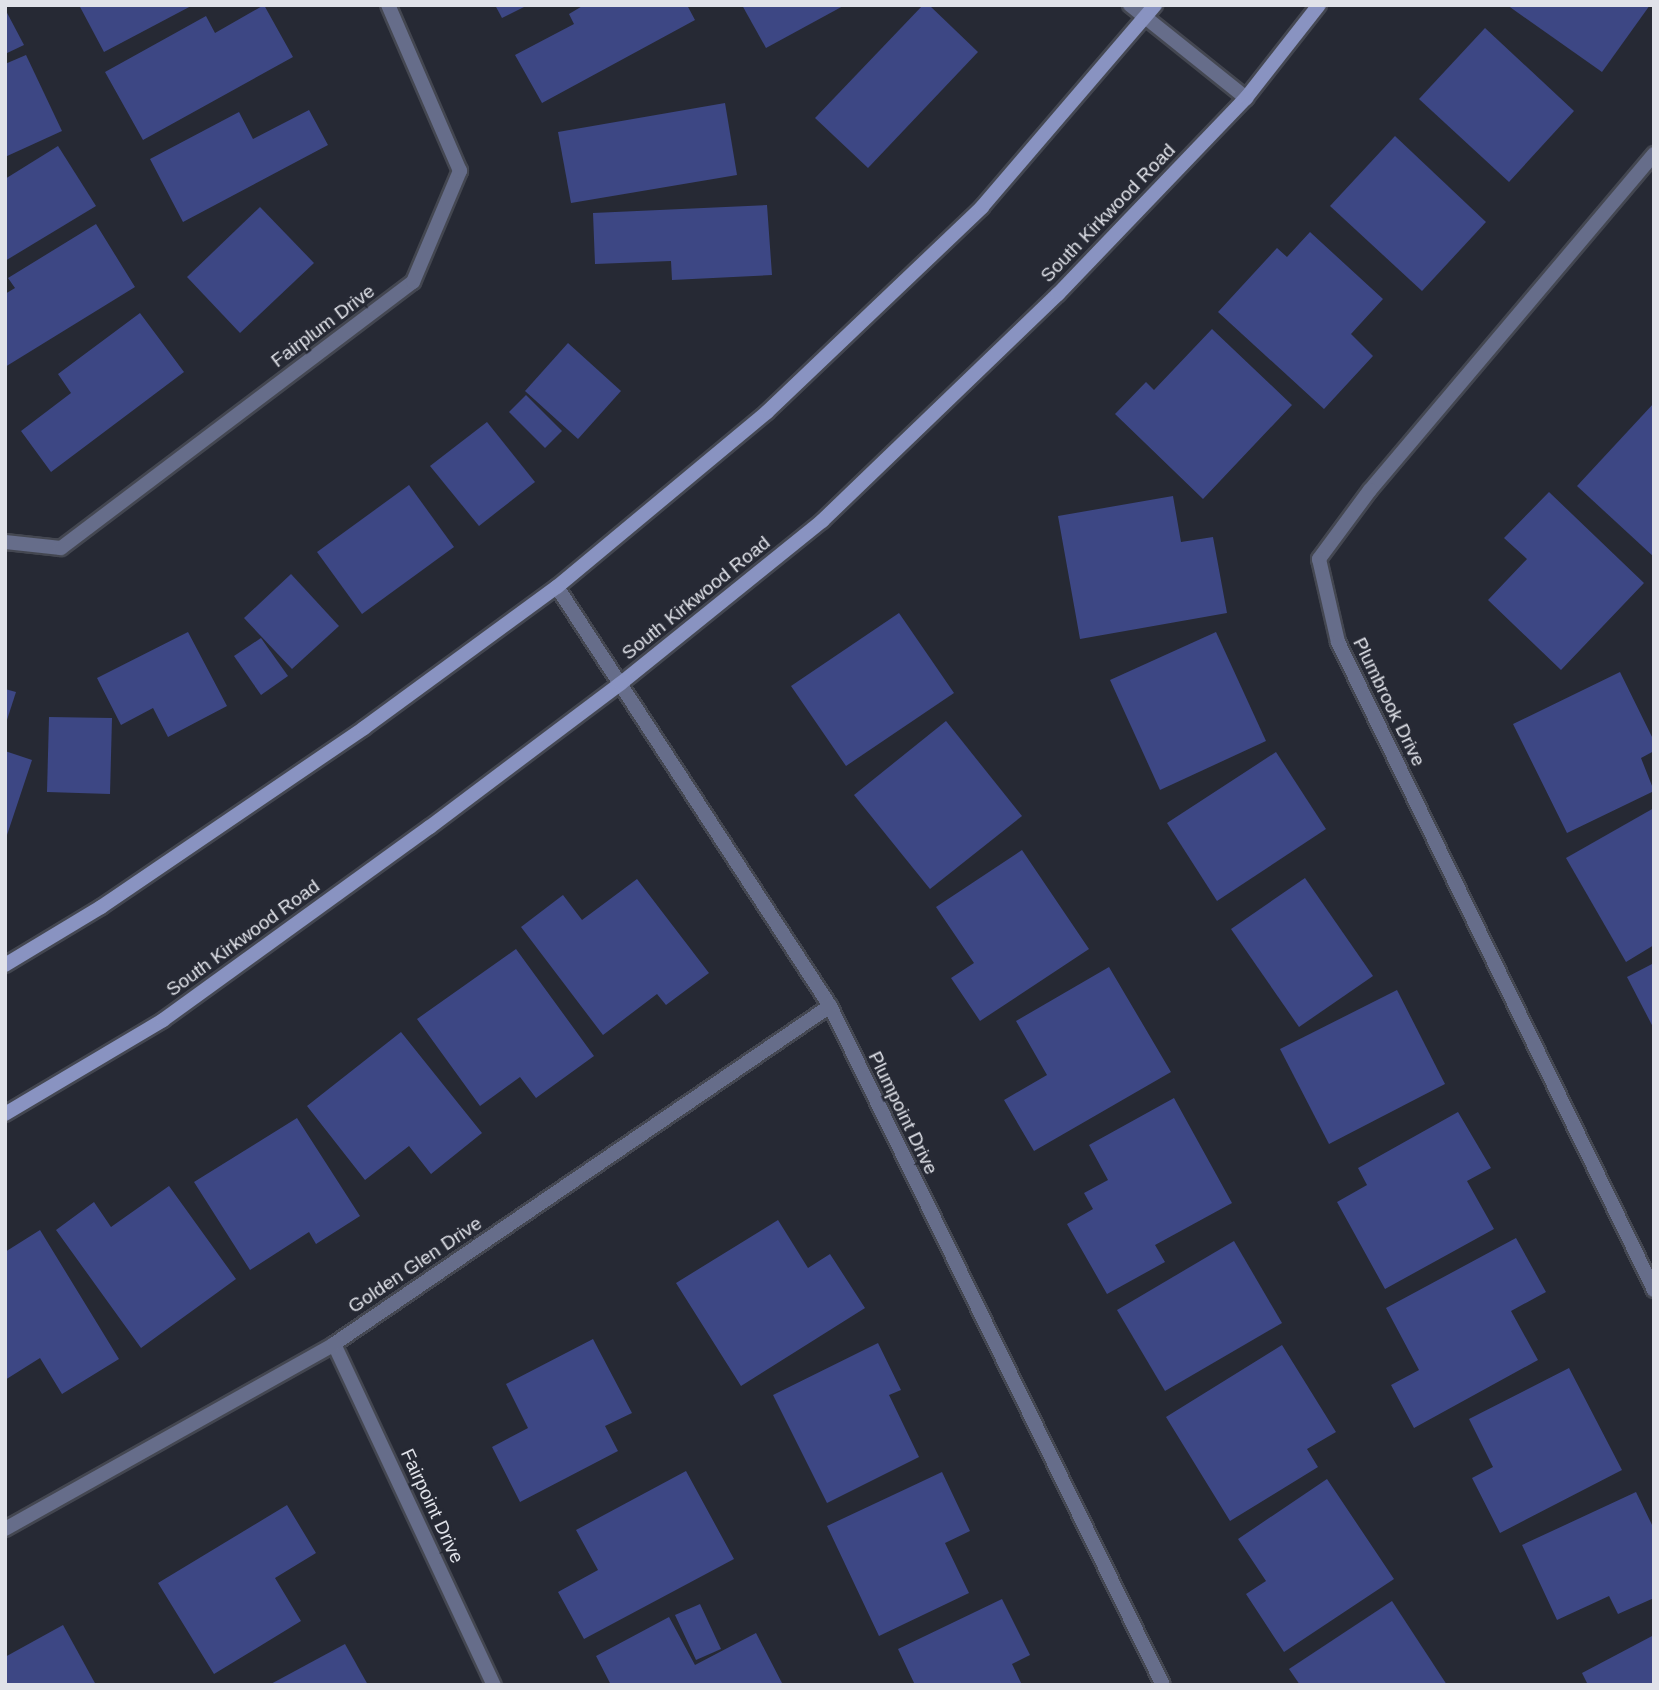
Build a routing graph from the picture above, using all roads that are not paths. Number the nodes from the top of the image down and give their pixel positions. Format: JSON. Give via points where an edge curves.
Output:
{"nodes":[{"id":1,"x":388,"y":5,"type":"edge"},
{"id":2,"x":1130,"y":5,"type":"edge"},
{"id":3,"x":1155,"y":5,"type":"edge"},
{"id":4,"x":1319,"y":5,"type":"edge"},
{"id":5,"x":1145,"y":18,"type":"junction"},
{"id":6,"x":1246,"y":98,"type":"junction"},
{"id":7,"x":1654,"y":154,"type":"edge"},
{"id":8,"x":5,"y":542,"type":"edge"},
{"id":9,"x":558,"y":587,"type":"junction"},
{"id":10,"x":620,"y":684,"type":"junction"},
{"id":11,"x":5,"y":965,"type":"edge"},
{"id":12,"x":830,"y":1006,"type":"junction"},
{"id":13,"x":5,"y":1114,"type":"edge"},
{"id":14,"x":1654,"y":1290,"type":"edge"},
{"id":15,"x":334,"y":1343,"type":"junction"},
{"id":16,"x":5,"y":1529,"type":"edge"},
{"id":17,"x":494,"y":1685,"type":"edge"},
{"id":18,"x":1163,"y":1685,"type":"edge"}],
"edges":[{"from":1,"to":8,"type":"street","name":"Fairplum Drive","via":[[460,171],[413,282],[61,548]]},
{"from":2,"to":5,"type":"street"},
{"from":3,"to":5,"type":"main road"},
{"from":4,"to":6,"type":"main road","name":"South Kirkwood Road"},
{"from":5,"to":6,"type":"street"},
{"from":5,"to":9,"type":"main road","via":[[982,207],[767,412]]},
{"from":6,"to":10,"type":"main road","name":"South Kirkwood Road","via":[[1058,294],[822,521]]},
{"from":7,"to":14,"type":"street","name":"Plumbrook Drive","via":[[1370,490],[1320,559],[1338,642]]},
{"from":9,"to":10,"type":"street","name":"Plumpoint Drive"},
{"from":9,"to":11,"type":"main road","via":[[352,736],[101,907]]},
{"from":10,"to":12,"type":"street","name":"Plumpoint Drive"},
{"from":10,"to":13,"type":"main road","name":"South Kirkwood Road","via":[[163,1020]]},
{"from":12,"to":15,"type":"street","name":"Golden Glen Drive"},
{"from":12,"to":18,"type":"street","name":"Plumpoint Drive"},
{"from":15,"to":16,"type":"street","name":"Golden Glen Drive"},
{"from":15,"to":17,"type":"street","name":"Fairpoint Drive"}]}
